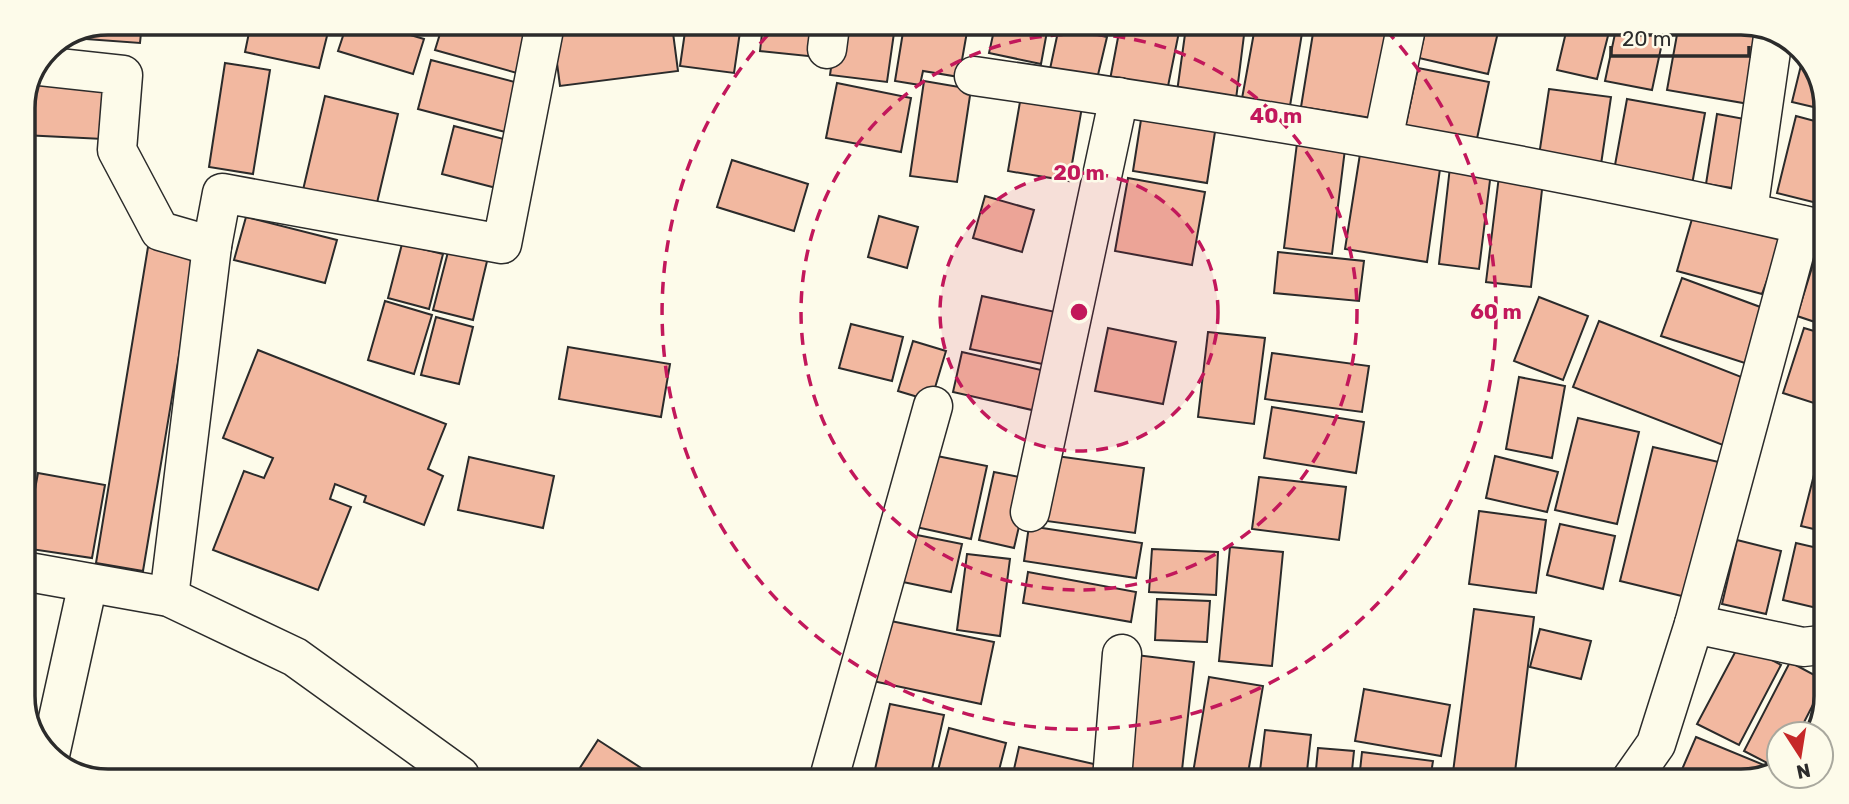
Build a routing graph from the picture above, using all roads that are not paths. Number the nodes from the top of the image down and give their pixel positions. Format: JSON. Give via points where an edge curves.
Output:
{"nodes":[{"id":1,"x":543,"y":35,"type":"edge"},
{"id":2,"x":1405,"y":35,"type":"edge"},
{"id":3,"x":1772,"y":43,"type":"edge"},
{"id":4,"x":48,"y":67,"type":"edge"},
{"id":5,"x":974,"y":76,"type":"dead end"},
{"id":6,"x":1119,"y":97,"type":"junction"},
{"id":7,"x":1384,"y":140,"type":"junction"},
{"id":8,"x":1748,"y":211,"type":"junction"},
{"id":9,"x":1813,"y":227,"type":"edge"},
{"id":10,"x":212,"y":246,"type":"junction"},
{"id":11,"x":933,"y":406,"type":"dead end"},
{"id":12,"x":1030,"y":512,"type":"dead end"},
{"id":13,"x":35,"y":573,"type":"edge"},
{"id":14,"x":88,"y":583,"type":"junction"},
{"id":15,"x":169,"y":597,"type":"junction"},
{"id":16,"x":1694,"y":624,"type":"junction"},
{"id":17,"x":1814,"y":646,"type":"edge"},
{"id":18,"x":1122,"y":654,"type":"dead end"},
{"id":19,"x":53,"y":744,"type":"edge"},
{"id":20,"x":450,"y":769,"type":"edge"},
{"id":21,"x":832,"y":769,"type":"edge"},
{"id":22,"x":1113,"y":769,"type":"edge"},
{"id":23,"x":1638,"y":769,"type":"edge"}],
"edges":[{"from":1,"to":10,"type":"street","via":[[502,244],[222,193]]},
{"from":2,"to":7,"type":"street"},
{"from":3,"to":8,"type":"street"},
{"from":4,"to":10,"type":"street","via":[[122,75],[117,150],[159,231]]},
{"from":5,"to":6,"type":"street"},
{"from":6,"to":7,"type":"street"},
{"from":6,"to":12,"type":"street"},
{"from":7,"to":8,"type":"street"},
{"from":8,"to":9,"type":"street"},
{"from":9,"to":16,"type":"street"},
{"from":10,"to":15,"type":"street"},
{"from":11,"to":21,"type":"street"},
{"from":13,"to":14,"type":"street"},
{"from":14,"to":15,"type":"street"},
{"from":14,"to":19,"type":"street"},
{"from":15,"to":20,"type":"street","via":[[295,657]]},
{"from":16,"to":17,"type":"street"},
{"from":16,"to":23,"type":"street","via":[[1656,744]]},
{"from":18,"to":22,"type":"street"}]}
